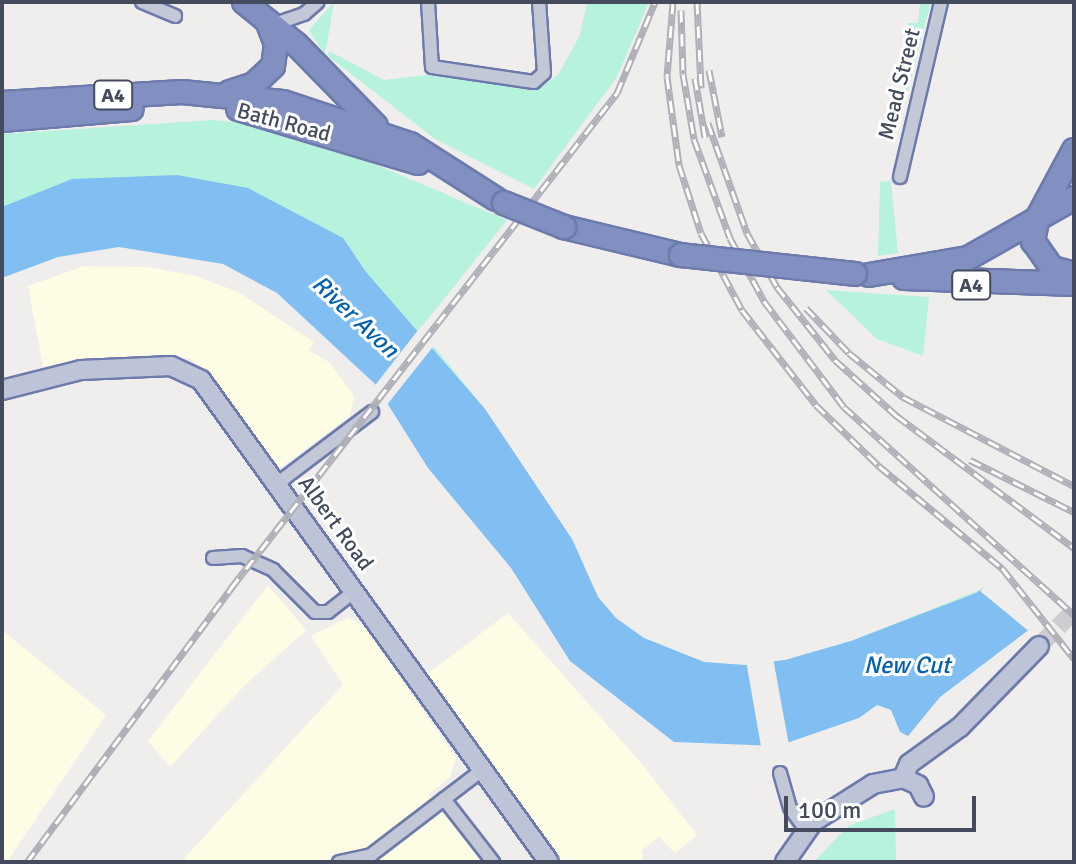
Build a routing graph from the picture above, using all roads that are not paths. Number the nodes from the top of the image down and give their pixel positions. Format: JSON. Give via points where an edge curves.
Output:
{"nodes":[{"id":1,"x":142,"y":2,"type":"edge"},
{"id":2,"x":244,"y":2,"type":"edge"},
{"id":3,"x":318,"y":2,"type":"edge"},
{"id":4,"x":428,"y":2,"type":"edge"},
{"id":5,"x":539,"y":2,"type":"edge"},
{"id":6,"x":941,"y":2,"type":"edge"},
{"id":7,"x":304,"y":14,"type":"junction"},
{"id":8,"x":175,"y":16,"type":"dead end"},
{"id":9,"x":271,"y":26,"type":"junction"},
{"id":10,"x":309,"y":59,"type":"junction"},
{"id":11,"x":225,"y":94,"type":"junction"},
{"id":12,"x":2,"y":103,"type":"edge"},
{"id":13,"x":2,"y":120,"type":"edge"},
{"id":14,"x":383,"y":132,"type":"junction"},
{"id":15,"x":1074,"y":150,"type":"edge"},
{"id":16,"x":414,"y":153,"type":"junction"},
{"id":17,"x":900,"y":177,"type":"dead end"},
{"id":18,"x":1072,"y":198,"type":"edge"},
{"id":19,"x":1038,"y":217,"type":"junction"},
{"id":20,"x":862,"y":274,"type":"junction"},
{"id":21,"x":1074,"y":274,"type":"edge"},
{"id":22,"x":1074,"y":284,"type":"edge"},
{"id":23,"x":2,"y":390,"type":"edge"},
{"id":24,"x":372,"y":412,"type":"dead end"},
{"id":25,"x":278,"y":483,"type":"junction"},
{"id":26,"x":213,"y":558,"type":"dead end"},
{"id":27,"x":355,"y":591,"type":"junction"},
{"id":28,"x":1039,"y":646,"type":"tunnel mouth"},
{"id":29,"x":482,"y":770,"type":"junction"},
{"id":30,"x":780,"y":773,"type":"dead end"},
{"id":31,"x":903,"y":778,"type":"junction"},
{"id":32,"x":924,"y":797,"type":"dead end"},
{"id":33,"x":444,"y":799,"type":"junction"},
{"id":34,"x":806,"y":830,"type":"junction"},
{"id":35,"x":374,"y":858,"type":"edge"},
{"id":36,"x":339,"y":862,"type":"edge"},
{"id":37,"x":493,"y":862,"type":"edge"},
{"id":38,"x":549,"y":862,"type":"edge"},
{"id":39,"x":785,"y":862,"type":"edge"}],
"edges":[{"from":1,"to":8,"type":"street"},
{"from":2,"to":9,"type":"highway"},
{"from":3,"to":7,"type":"street"},
{"from":4,"to":5,"type":"street","via":[[432,67],[540,79]]},
{"from":6,"to":17,"type":"street","name":"Mead Street"},
{"from":7,"to":9,"type":"street"},
{"from":7,"to":10,"type":"street"},
{"from":9,"to":10,"type":"highway"},
{"from":9,"to":11,"type":"highway","via":[[273,66],[254,84]]},
{"from":10,"to":14,"type":"highway"},
{"from":10,"to":16,"type":"highway","via":[[347,81],[400,128]]},
{"from":11,"to":12,"type":"highway","name":"Bath Road","number":"A4"},
{"from":11,"to":14,"type":"highway","name":"Bath Road","number":"A4","via":[[283,102]]},
{"from":13,"to":16,"type":"highway","name":"Bath Road","number":"A4","via":[[218,105]]},
{"from":14,"to":16,"type":"highway","name":"Bath Road","number":"A4"},
{"from":15,"to":19,"type":"highway"},
{"from":16,"to":20,"type":"highway","name":"Bath Road","number":"A4","bridge":true,"via":[[500,201],[564,227],[681,255]]},
{"from":18,"to":19,"type":"highway","name":"Bath Road","number":"A4"},
{"from":18,"to":21,"type":"highway","number":"A4","via":[[1054,219],[1048,239],[1053,255]]},
{"from":19,"to":20,"type":"highway","name":"Bath Road","number":"A4","via":[[968,258]]},
{"from":19,"to":21,"type":"highway","number":"A4","via":[[1035,250],[1052,268]]},
{"from":20,"to":22,"type":"highway","name":"Bath Road","number":"A4","via":[[967,284]]},
{"from":23,"to":25,"type":"street","name":"Albert Road","via":[[81,370],[171,366],[189,371]]},
{"from":24,"to":25,"type":"street"},
{"from":25,"to":27,"type":"street","name":"Albert Road"},
{"from":26,"to":27,"type":"street","via":[[242,556],[273,570],[315,612],[328,612]]},
{"from":27,"to":29,"type":"street","name":"Albert Road"},
{"from":28,"to":31,"type":"street","via":[[960,727],[909,764]]},
{"from":29,"to":33,"type":"street"},
{"from":29,"to":38,"type":"street","name":"Albert Road"},
{"from":30,"to":34,"type":"street","via":[[790,808]]},
{"from":31,"to":32,"type":"street","via":[[918,785]]},
{"from":31,"to":34,"type":"street","via":[[873,784]]},
{"from":33,"to":35,"type":"street"},
{"from":33,"to":37,"type":"street"},
{"from":34,"to":39,"type":"street"},
{"from":35,"to":36,"type":"street"}]}
